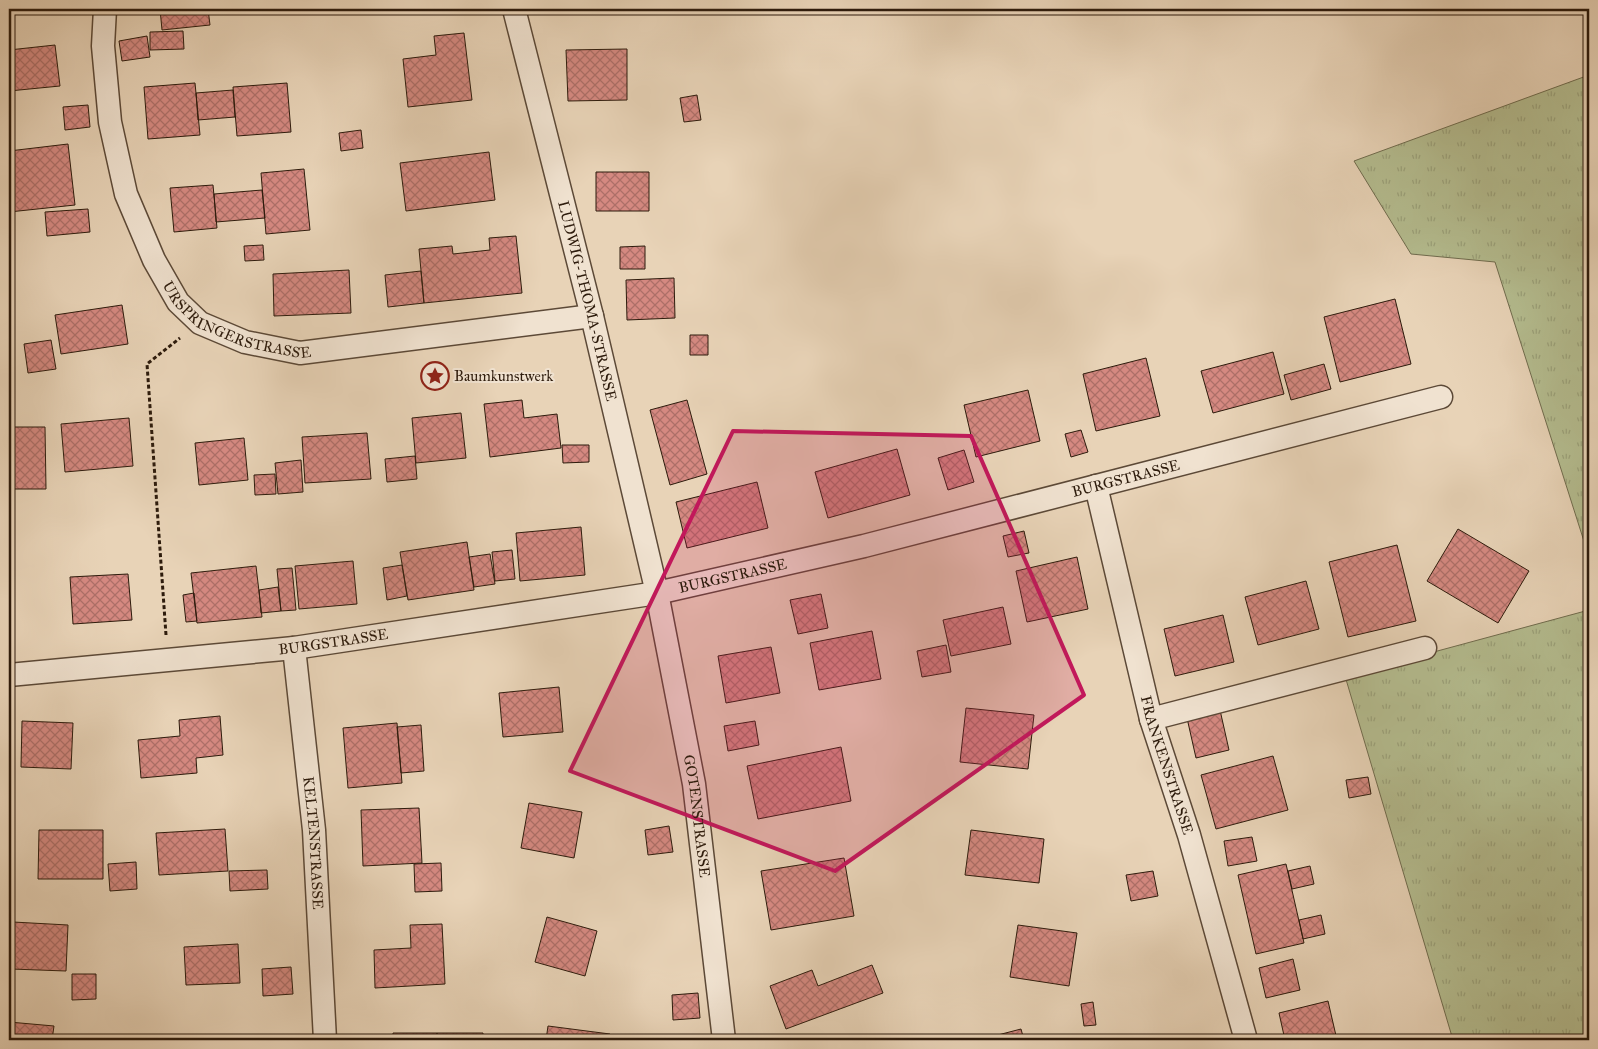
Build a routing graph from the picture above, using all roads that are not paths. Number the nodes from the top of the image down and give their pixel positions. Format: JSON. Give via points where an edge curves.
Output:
{"nodes":[{"id":1,"x":104,"y":9,"type":"edge"},
{"id":2,"x":514,"y":9,"type":"edge"},
{"id":3,"x":592,"y":316,"type":"junction"},
{"id":4,"x":1441,"y":397,"type":"dead end"},
{"id":5,"x":1096,"y":486,"type":"junction"},
{"id":6,"x":657,"y":593,"type":"junction"},
{"id":7,"x":294,"y":648,"type":"junction"},
{"id":8,"x":1425,"y":648,"type":"dead end"},
{"id":9,"x":9,"y":676,"type":"edge"},
{"id":10,"x":1151,"y":719,"type":"junction"},
{"id":11,"x":325,"y":1040,"type":"edge"},
{"id":12,"x":724,"y":1040,"type":"edge"},
{"id":13,"x":1246,"y":1040,"type":"edge"}],
"edges":[{"from":1,"to":3,"type":"street","name":"URSPRINGERSTRASSE","via":[[103,46],[110,122],[126,194],[154,260],[178,302],[200,323],[245,342],[300,353]]},
{"from":2,"to":3,"type":"street","name":"LUDWIG-THOMA-STRASSE"},
{"from":3,"to":6,"type":"street","name":"LUDWIG-THOMA-STRASSE"},
{"from":4,"to":5,"type":"street","name":"BURGSTRASSE"},
{"from":5,"to":6,"type":"street","name":"BURGSTRASSE","via":[[864,546]]},
{"from":5,"to":10,"type":"street","name":"FRANKENSTRASSE"},
{"from":6,"to":7,"type":"street","name":"BURGSTRASSE"},
{"from":6,"to":12,"type":"street","name":"GOTENSTRASSE","via":[[694,784]]},
{"from":7,"to":9,"type":"street","name":"BURGSTRASSE"},
{"from":7,"to":11,"type":"street","name":"KELTENSTRASSE","via":[[314,830]]},
{"from":8,"to":10,"type":"street"},
{"from":10,"to":13,"type":"street","name":"FRANKENSTRASSE","via":[[1190,835]]}]}
